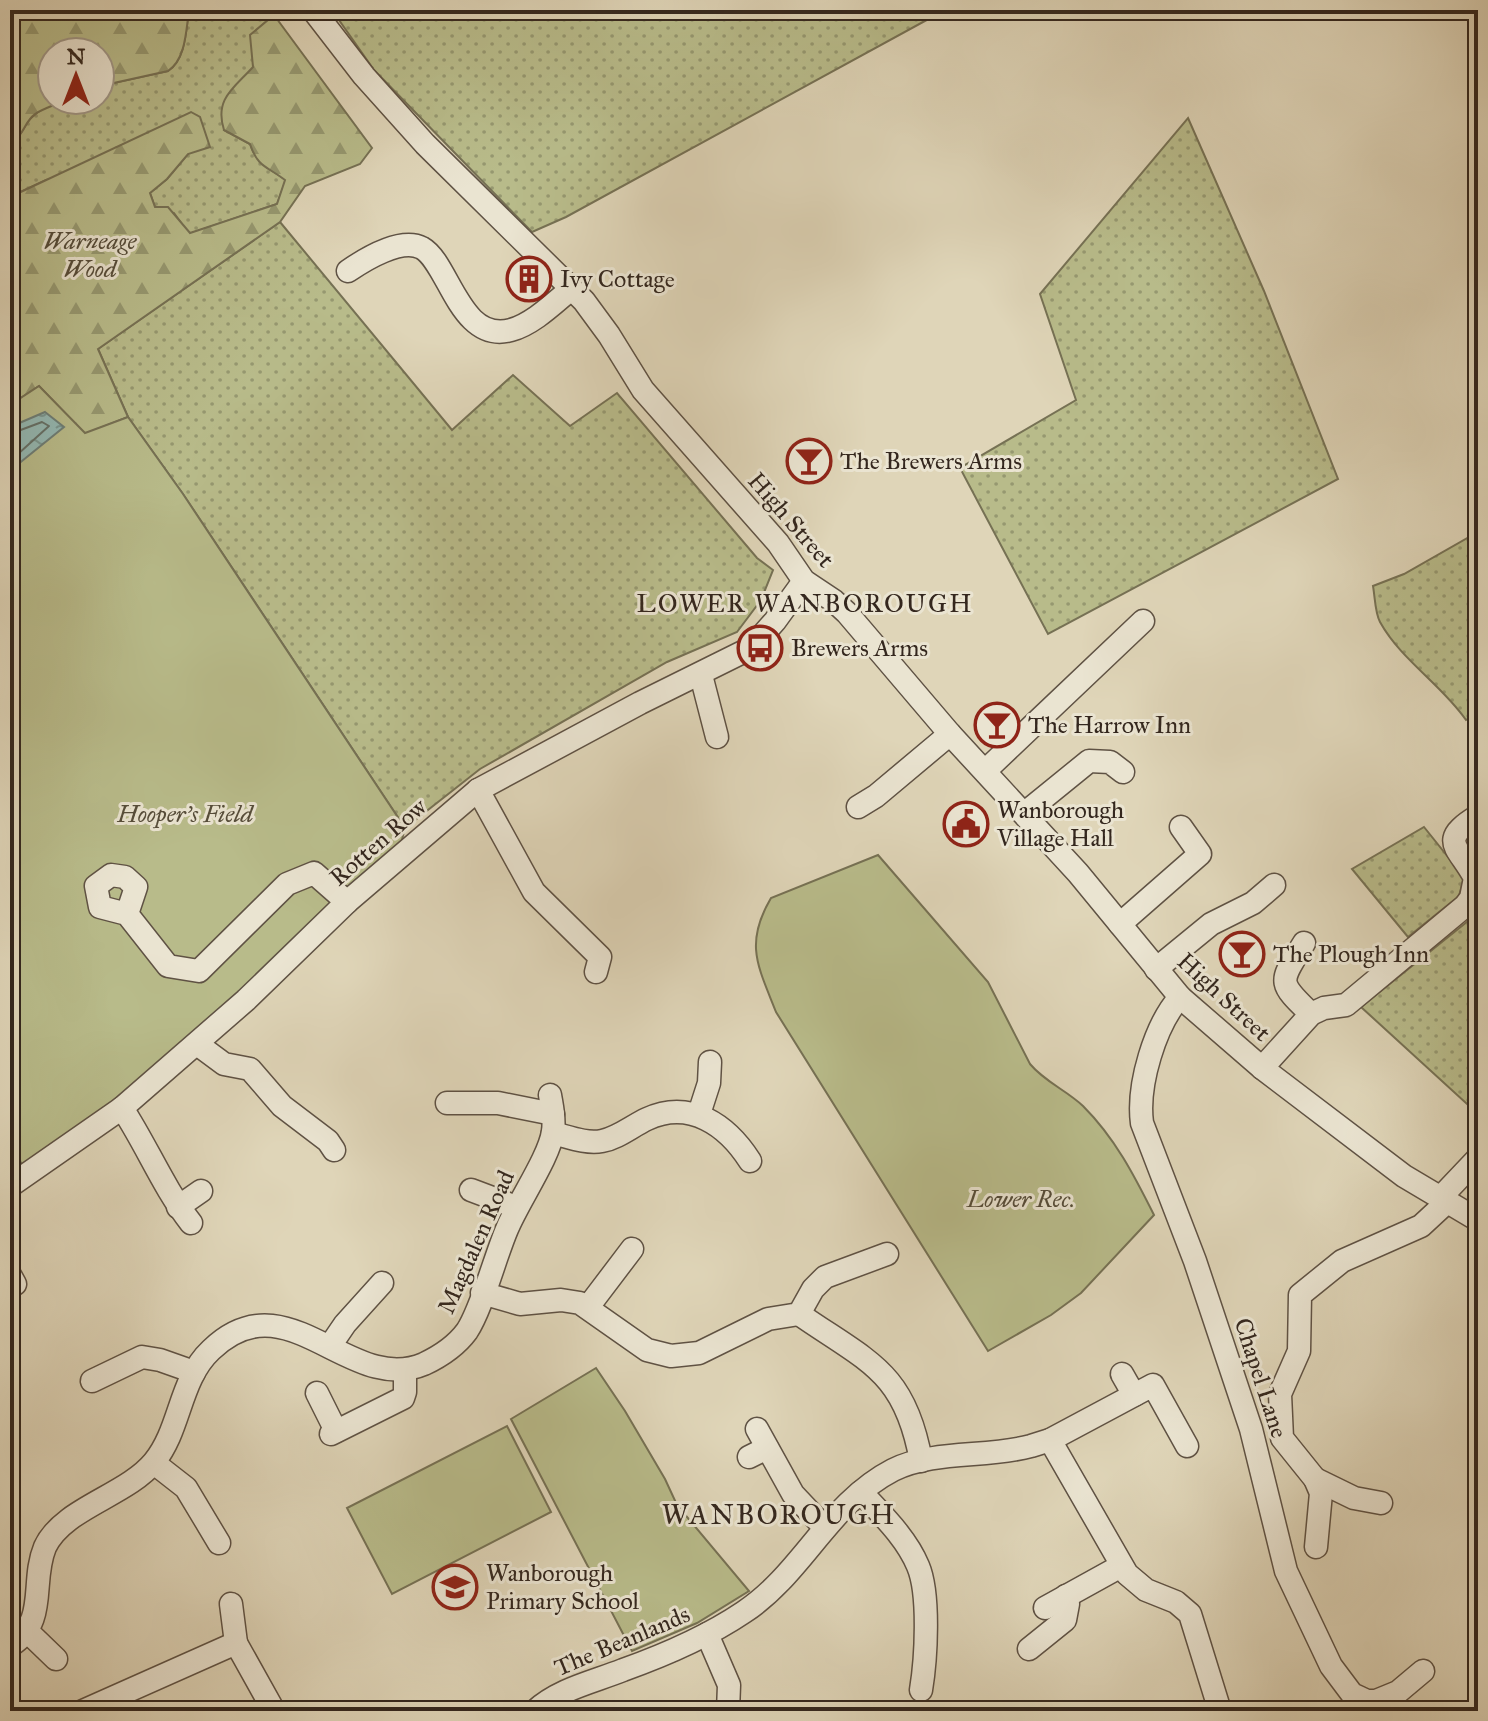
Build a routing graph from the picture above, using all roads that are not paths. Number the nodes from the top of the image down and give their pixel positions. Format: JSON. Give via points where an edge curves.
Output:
{"nodes":[{"id":1,"x":313,"y":10,"type":"edge"},
{"id":2,"x":348,"y":271,"type":"dead end"},
{"id":3,"x":571,"y":289,"type":"junction"},
{"id":4,"x":804,"y":581,"type":"junction"},
{"id":5,"x":1143,"y":621,"type":"dead end"},
{"id":6,"x":701,"y":675,"type":"junction"},
{"id":7,"x":950,"y":734,"type":"junction"},
{"id":8,"x":717,"y":737,"type":"dead end"},
{"id":9,"x":985,"y":771,"type":"junction"},
{"id":10,"x":1123,"y":772,"type":"dead end"},
{"id":11,"x":478,"y":790,"type":"junction"},
{"id":12,"x":858,"y":807,"type":"dead end"},
{"id":13,"x":1025,"y":813,"type":"junction"},
{"id":14,"x":1478,"y":816,"type":"edge"},
{"id":15,"x":1181,"y":827,"type":"dead end"},
{"id":16,"x":1274,"y":885,"type":"dead end"},
{"id":17,"x":347,"y":902,"type":"junction"},
{"id":18,"x":127,"y":914,"type":"dead end"},
{"id":19,"x":1120,"y":924,"type":"junction"},
{"id":20,"x":1304,"y":943,"type":"dead end"},
{"id":21,"x":1156,"y":969,"type":"junction"},
{"id":22,"x":596,"y":972,"type":"dead end"},
{"id":23,"x":1180,"y":997,"type":"junction"},
{"id":24,"x":1311,"y":1014,"type":"junction"},
{"id":25,"x":197,"y":1044,"type":"junction"},
{"id":26,"x":710,"y":1062,"type":"dead end"},
{"id":27,"x":1262,"y":1068,"type":"junction"},
{"id":28,"x":447,"y":1103,"type":"dead end"},
{"id":29,"x":122,"y":1108,"type":"junction"},
{"id":30,"x":552,"y":1114,"type":"junction"},
{"id":31,"x":699,"y":1114,"type":"junction"},
{"id":32,"x":334,"y":1150,"type":"dead end"},
{"id":33,"x":1478,"y":1158,"type":"edge"},
{"id":34,"x":750,"y":1161,"type":"dead end"},
{"id":35,"x":10,"y":1186,"type":"edge"},
{"id":36,"x":471,"y":1190,"type":"dead end"},
{"id":37,"x":201,"y":1191,"type":"dead end"},
{"id":38,"x":1444,"y":1199,"type":"junction"},
{"id":39,"x":516,"y":1207,"type":"junction"},
{"id":40,"x":1478,"y":1220,"type":"edge"},
{"id":41,"x":632,"y":1249,"type":"dead end"},
{"id":42,"x":887,"y":1254,"type":"dead end"},
{"id":43,"x":382,"y":1283,"type":"dead end"},
{"id":44,"x":482,"y":1293,"type":"junction"},
{"id":45,"x":588,"y":1307,"type":"junction"},
{"id":46,"x":799,"y":1314,"type":"junction"},
{"id":47,"x":330,"y":1346,"type":"junction"},
{"id":48,"x":405,"y":1371,"type":"junction"},
{"id":49,"x":194,"y":1372,"type":"junction"},
{"id":50,"x":1122,"y":1374,"type":"dead end"},
{"id":51,"x":92,"y":1381,"type":"dead end"},
{"id":52,"x":1143,"y":1390,"type":"junction"},
{"id":53,"x":317,"y":1393,"type":"dead end"},
{"id":54,"x":1050,"y":1440,"type":"junction"},
{"id":55,"x":758,"y":1445,"type":"dead end"},
{"id":56,"x":1187,"y":1446,"type":"dead end"},
{"id":57,"x":921,"y":1461,"type":"junction"},
{"id":58,"x":154,"y":1463,"type":"junction"},
{"id":59,"x":1315,"y":1479,"type":"junction"},
{"id":60,"x":861,"y":1492,"type":"junction"},
{"id":61,"x":1381,"y":1503,"type":"dead end"},
{"id":62,"x":825,"y":1528,"type":"junction"},
{"id":63,"x":219,"y":1543,"type":"dead end"},
{"id":64,"x":1316,"y":1547,"type":"dead end"},
{"id":65,"x":1121,"y":1566,"type":"junction"},
{"id":66,"x":1066,"y":1596,"type":"junction"},
{"id":67,"x":231,"y":1604,"type":"dead end"},
{"id":68,"x":1045,"y":1608,"type":"dead end"},
{"id":69,"x":707,"y":1634,"type":"junction"},
{"id":70,"x":19,"y":1638,"type":"edge"},
{"id":71,"x":236,"y":1643,"type":"junction"},
{"id":72,"x":1029,"y":1649,"type":"dead end"},
{"id":73,"x":56,"y":1659,"type":"dead end"},
{"id":74,"x":1423,"y":1671,"type":"dead end"},
{"id":75,"x":921,"y":1690,"type":"dead end"},
{"id":76,"x":270,"y":1704,"type":"edge"},
{"id":77,"x":83,"y":1711,"type":"edge"},
{"id":78,"x":535,"y":1711,"type":"edge"},
{"id":79,"x":728,"y":1711,"type":"edge"},
{"id":80,"x":1220,"y":1711,"type":"edge"}],
"edges":[{"from":1,"to":3,"type":"street","name":"High Street","via":[[425,144]]},
{"from":2,"to":3,"type":"street","via":[[376,253],[422,248],[465,311],[478,324],[503,331],[524,324]]},
{"from":3,"to":4,"type":"street","name":"High Street","via":[[603,326],[650,399],[778,543]]},
{"from":4,"to":6,"type":"street","name":"Rotten Row","via":[[751,648]]},
{"from":4,"to":7,"type":"street","name":"High Street","via":[[847,613]]},
{"from":5,"to":9,"type":"street"},
{"from":6,"to":8,"type":"street"},
{"from":6,"to":11,"type":"street","name":"Rotten Row"},
{"from":7,"to":9,"type":"street","name":"High Street"},
{"from":7,"to":12,"type":"street"},
{"from":9,"to":13,"type":"street","name":"High Street"},
{"from":10,"to":13,"type":"street","via":[[1110,762],[1089,761]]},
{"from":11,"to":17,"type":"street","name":"Rotten Row"},
{"from":11,"to":22,"type":"street","via":[[534,892],[600,957]]},
{"from":13,"to":19,"type":"street","name":"High Street"},
{"from":14,"to":24,"type":"street","via":[[1454,837],[1456,850],[1475,878],[1465,906],[1346,1005]]},
{"from":15,"to":19,"type":"street","via":[[1200,854]]},
{"from":16,"to":21,"type":"street","via":[[1253,903],[1211,924]]},
{"from":17,"to":18,"type":"street","via":[[314,873],[287,884],[199,971],[168,966]]},
{"from":17,"to":25,"type":"street","name":"Rotten Row"},
{"from":19,"to":21,"type":"street","name":"High Street"},
{"from":20,"to":24,"type":"street","via":[[1284,984]]},
{"from":21,"to":23,"type":"street","name":"High Street"},
{"from":23,"to":27,"type":"street","name":"High Street"},
{"from":23,"to":74,"type":"street","name":"Chapel Lane","via":[[1167,1012],[1149,1064],[1142,1123],[1251,1429],[1286,1571],[1331,1666],[1352,1694],[1367,1701],[1385,1699]]},
{"from":24,"to":27,"type":"street"},
{"from":25,"to":29,"type":"street","name":"Rotten Row"},
{"from":25,"to":32,"type":"street","via":[[224,1064],[250,1069],[282,1106]]},
{"from":26,"to":31,"type":"street"},
{"from":27,"to":38,"type":"street","name":"High Street","via":[[1404,1176]]},
{"from":28,"to":30,"type":"street","via":[[508,1104]]},
{"from":29,"to":35,"type":"street","name":"Rotten Row"},
{"from":29,"to":37,"type":"street","via":[[184,1215]]},
{"from":30,"to":31,"type":"street","via":[[586,1141],[603,1141],[664,1113]]},
{"from":30,"to":39,"type":"street","name":"Magdalen Road","via":[[544,1156]]},
{"from":31,"to":34,"type":"street","via":[[726,1131]]},
{"from":33,"to":38,"type":"street"},
{"from":36,"to":39,"type":"street"},
{"from":38,"to":40,"type":"street","name":"High Street"},
{"from":38,"to":59,"type":"street","via":[[1421,1226],[1342,1261],[1300,1295],[1299,1351],[1280,1394],[1282,1438]]},
{"from":39,"to":44,"type":"street","name":"Magdalen Road"},
{"from":41,"to":45,"type":"street"},
{"from":42,"to":46,"type":"street","via":[[825,1277]]},
{"from":43,"to":47,"type":"street"},
{"from":44,"to":45,"type":"street","via":[[520,1304],[561,1300]]},
{"from":44,"to":48,"type":"street","name":"Magdalen Road","via":[[457,1343]]},
{"from":45,"to":46,"type":"street","via":[[647,1350],[680,1357],[710,1350],[768,1319]]},
{"from":46,"to":57,"type":"street","via":[[884,1375],[913,1422]]},
{"from":47,"to":48,"type":"street","via":[[371,1365]]},
{"from":47,"to":49,"type":"street","via":[[287,1327],[264,1325],[224,1339]]},
{"from":48,"to":53,"type":"street","via":[[403,1398],[333,1433]]},
{"from":49,"to":51,"type":"street","via":[[142,1357]]},
{"from":49,"to":58,"type":"street"},
{"from":50,"to":52,"type":"street"},
{"from":52,"to":54,"type":"street","name":"The Beanlands"},
{"from":52,"to":56,"type":"street"},
{"from":54,"to":57,"type":"street","name":"The Beanlands","via":[[1016,1450]]},
{"from":54,"to":65,"type":"street"},
{"from":55,"to":62,"type":"street"},
{"from":57,"to":60,"type":"street","name":"The Beanlands","via":[[893,1470]]},
{"from":58,"to":63,"type":"street","via":[[186,1488]]},
{"from":58,"to":70,"type":"street","via":[[54,1534],[44,1551],[36,1608]]},
{"from":59,"to":61,"type":"street","via":[[1354,1498]]},
{"from":59,"to":64,"type":"street","via":[[1321,1493]]},
{"from":60,"to":62,"type":"street","name":"The Beanlands"},
{"from":60,"to":75,"type":"street","via":[[901,1539],[920,1572],[925,1644]]},
{"from":62,"to":69,"type":"street","name":"The Beanlands","via":[[764,1597]]},
{"from":65,"to":66,"type":"street"},
{"from":65,"to":80,"type":"street","via":[[1146,1590],[1190,1614]]},
{"from":66,"to":68,"type":"street"},
{"from":66,"to":72,"type":"street","via":[[1065,1620]]},
{"from":67,"to":71,"type":"street"},
{"from":69,"to":78,"type":"street","name":"The Beanlands","via":[[572,1689]]},
{"from":69,"to":79,"type":"street","via":[[729,1685]]},
{"from":70,"to":73,"type":"street"},
{"from":71,"to":76,"type":"street"},
{"from":71,"to":77,"type":"street"}]}
